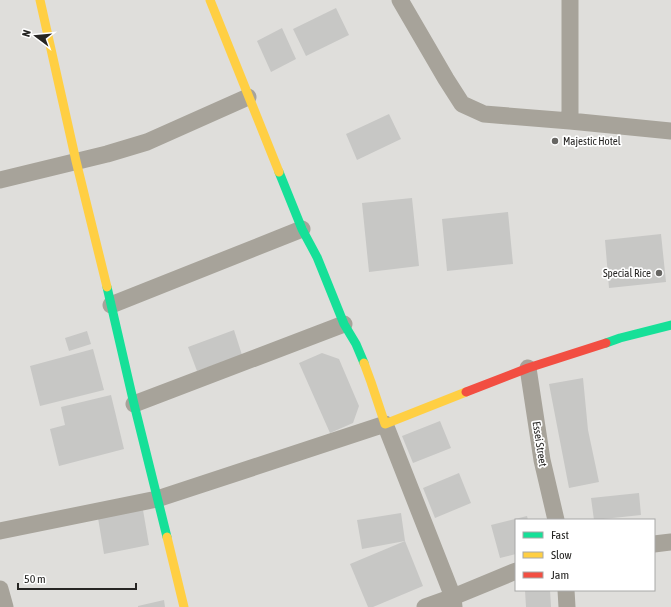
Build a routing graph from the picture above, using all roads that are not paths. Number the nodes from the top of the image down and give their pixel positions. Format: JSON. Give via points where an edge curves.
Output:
{"nodes":[{"id":1,"x":40,"y":0,"type":"edge"},
{"id":2,"x":210,"y":0,"type":"edge"},
{"id":3,"x":400,"y":0,"type":"edge"},
{"id":4,"x":570,"y":0,"type":"edge"},
{"id":5,"x":248,"y":97,"type":"junction"},
{"id":6,"x":570,"y":121,"type":"junction"},
{"id":7,"x":671,"y":131,"type":"edge"},
{"id":8,"x":76,"y":161,"type":"junction"},
{"id":9,"x":0,"y":180,"type":"edge"},
{"id":10,"x":302,"y":230,"type":"junction"},
{"id":11,"x":112,"y":304,"type":"junction"},
{"id":12,"x":344,"y":324,"type":"junction"},
{"id":13,"x":671,"y":325,"type":"edge"},
{"id":14,"x":528,"y":368,"type":"junction"},
{"id":15,"x":134,"y":404,"type":"junction"},
{"id":16,"x":385,"y":424,"type":"junction"},
{"id":17,"x":157,"y":499,"type":"junction"},
{"id":18,"x":556,"y":519,"type":"edge"},
{"id":19,"x":0,"y":531,"type":"edge"},
{"id":20,"x":671,"y":542,"type":"edge"},
{"id":21,"x":655,"y":544,"type":"edge"},
{"id":22,"x":515,"y":572,"type":"edge"},
{"id":23,"x":0,"y":589,"type":"edge"},
{"id":24,"x":566,"y":591,"type":"edge"},
{"id":25,"x":454,"y":602,"type":"edge"},
{"id":26,"x":5,"y":607,"type":"edge"},
{"id":27,"x":184,"y":607,"type":"edge"},
{"id":28,"x":425,"y":607,"type":"edge"},
{"id":29,"x":567,"y":607,"type":"edge"}],
"edges":[{"from":1,"to":8,"type":"street"},
{"from":2,"to":5,"type":"street"},
{"from":3,"to":6,"type":"street","via":[[462,104],[484,114]]},
{"from":4,"to":6,"type":"street"},
{"from":5,"to":8,"type":"street","via":[[147,142]]},
{"from":5,"to":10,"type":"street"},
{"from":6,"to":7,"type":"street"},
{"from":8,"to":9,"type":"street"},
{"from":8,"to":11,"type":"street"},
{"from":10,"to":11,"type":"street"},
{"from":10,"to":12,"type":"street","via":[[317,257]]},
{"from":11,"to":15,"type":"street"},
{"from":12,"to":15,"type":"street"},
{"from":12,"to":16,"type":"street","via":[[356,344],[372,382]]},
{"from":13,"to":14,"type":"street","via":[[620,338]]},
{"from":14,"to":16,"type":"street"},
{"from":14,"to":18,"type":"street","name":"Essei Street","via":[[542,460]]},
{"from":15,"to":17,"type":"street"},
{"from":16,"to":17,"type":"street"},
{"from":16,"to":25,"type":"street"},
{"from":17,"to":19,"type":"street"},
{"from":17,"to":27,"type":"street"},
{"from":20,"to":21,"type":"street"},
{"from":22,"to":25,"type":"street"},
{"from":23,"to":26,"type":"street"},
{"from":24,"to":29,"type":"street"},
{"from":25,"to":28,"type":"street"}]}
